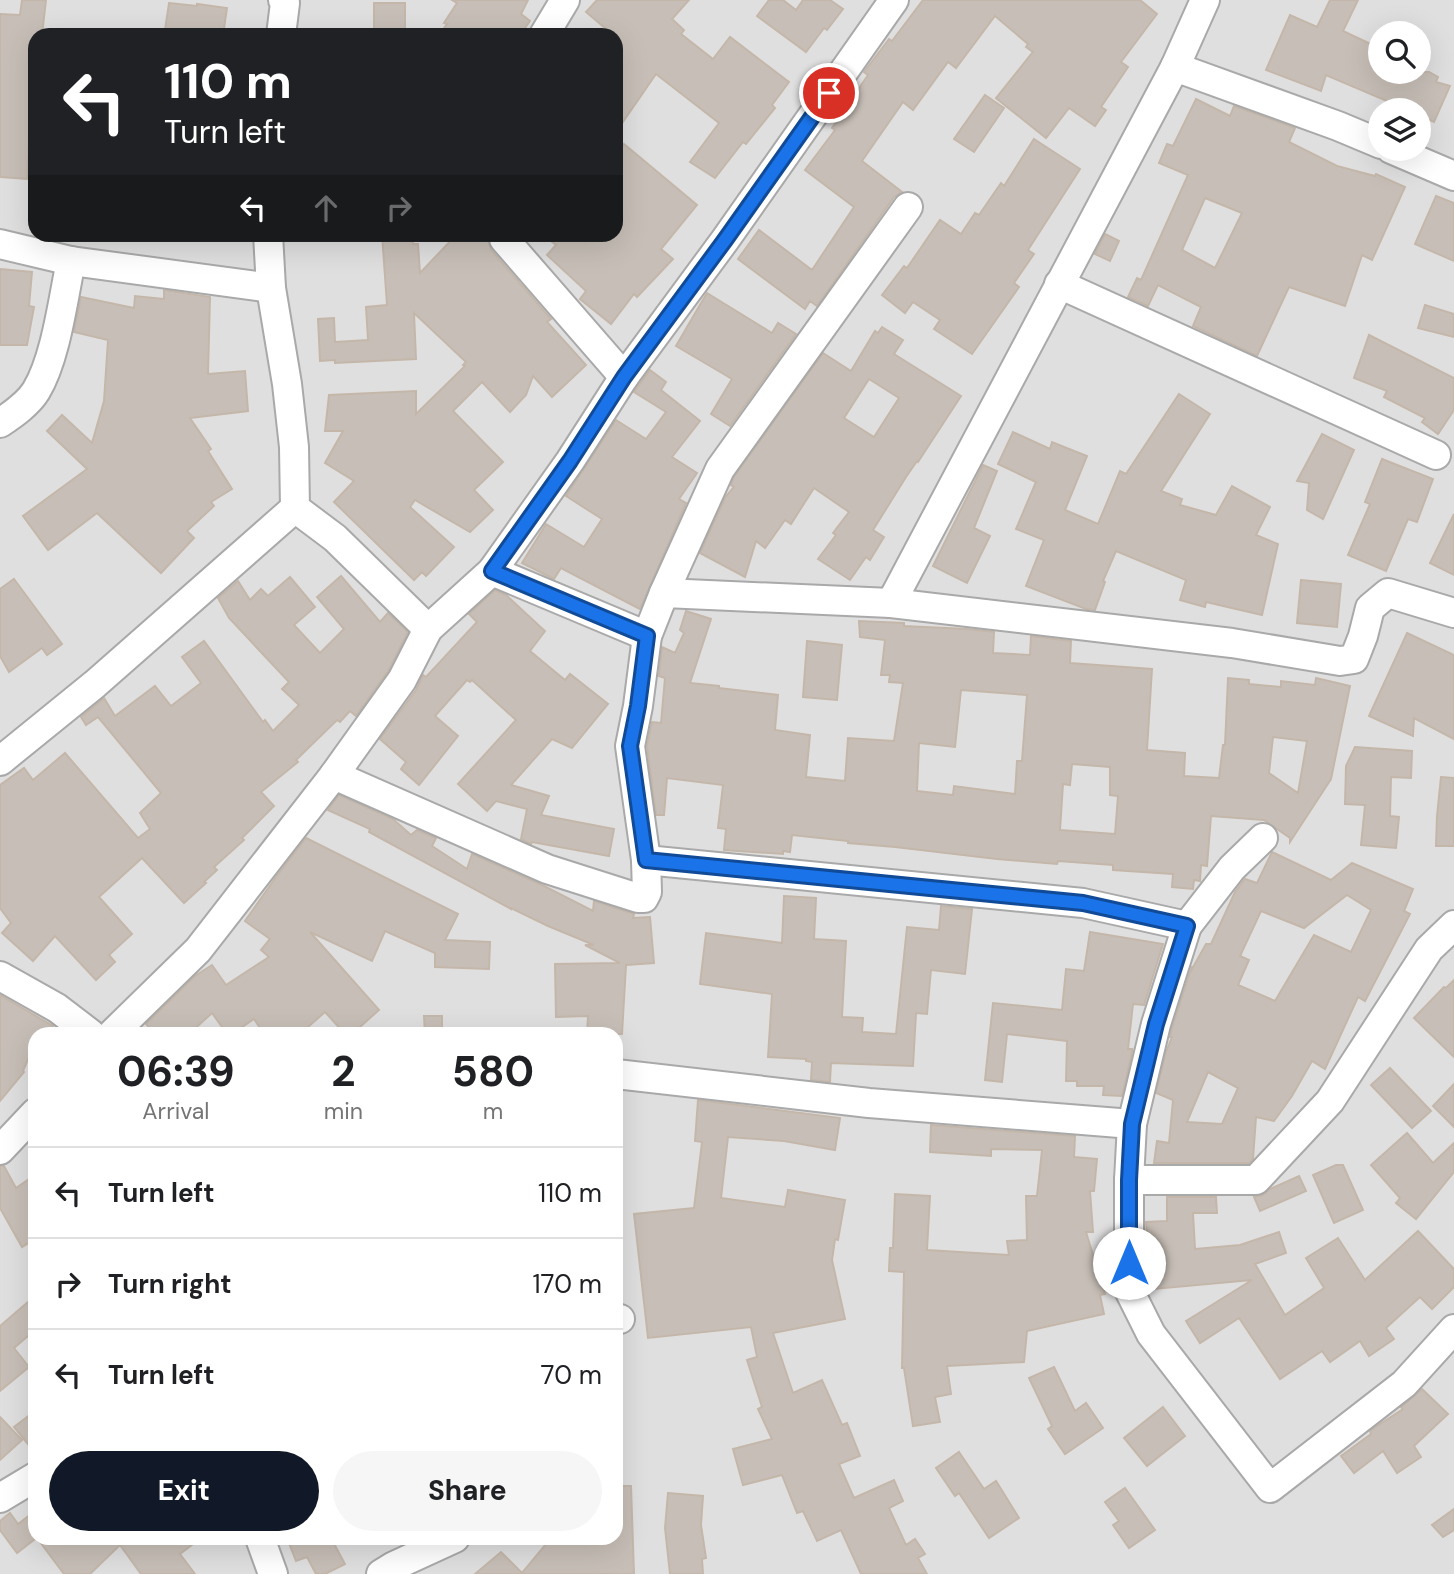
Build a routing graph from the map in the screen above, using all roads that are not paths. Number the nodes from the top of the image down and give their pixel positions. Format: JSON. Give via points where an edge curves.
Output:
{"nodes":[{"id":1,"x":283,"y":0,"type":"edge"},
{"id":2,"x":565,"y":0,"type":"edge"},
{"id":3,"x":1205,"y":0,"type":"edge"},
{"id":4,"x":887,"y":3,"type":"edge"},
{"id":5,"x":282,"y":28,"type":"edge"},
{"id":6,"x":548,"y":28,"type":"edge"},
{"id":7,"x":1175,"y":67,"type":"junction"},
{"id":8,"x":1368,"y":139,"type":"edge"},
{"id":9,"x":1419,"y":161,"type":"edge"},
{"id":10,"x":1454,"y":176,"type":"edge"},
{"id":11,"x":908,"y":206,"type":"dead end"},
{"id":12,"x":268,"y":242,"type":"edge"},
{"id":13,"x":507,"y":242,"type":"edge"},
{"id":14,"x":0,"y":244,"type":"edge"},
{"id":15,"x":71,"y":261,"type":"junction"},
{"id":16,"x":1059,"y":284,"type":"junction"},
{"id":17,"x":271,"y":288,"type":"junction"},
{"id":18,"x":624,"y":377,"type":"junction"},
{"id":19,"x":0,"y":423,"type":"edge"},
{"id":20,"x":1436,"y":455,"type":"dead end"},
{"id":21,"x":295,"y":509,"type":"junction"},
{"id":22,"x":492,"y":571,"type":"junction"},
{"id":23,"x":664,"y":593,"type":"junction"},
{"id":24,"x":891,"y":603,"type":"junction"},
{"id":25,"x":1454,"y":612,"type":"edge"},
{"id":26,"x":428,"y":629,"type":"junction"},
{"id":27,"x":647,"y":636,"type":"junction"},
{"id":28,"x":0,"y":761,"type":"edge"},
{"id":29,"x":334,"y":775,"type":"junction"},
{"id":30,"x":1263,"y":838,"type":"dead end"},
{"id":31,"x":646,"y":860,"type":"junction"},
{"id":32,"x":1454,"y":925,"type":"edge"},
{"id":33,"x":1187,"y":926,"type":"junction"},
{"id":34,"x":0,"y":976,"type":"edge"},
{"id":35,"x":81,"y":1027,"type":"edge"},
{"id":36,"x":119,"y":1027,"type":"edge"},
{"id":37,"x":623,"y":1075,"type":"edge"},
{"id":38,"x":28,"y":1120,"type":"edge"},
{"id":39,"x":1132,"y":1124,"type":"junction"},
{"id":40,"x":0,"y":1150,"type":"edge"},
{"id":41,"x":1129,"y":1180,"type":"junction"},
{"id":42,"x":1454,"y":1328,"type":"edge"},
{"id":43,"x":28,"y":1481,"type":"edge"},
{"id":44,"x":0,"y":1498,"type":"edge"},
{"id":45,"x":263,"y":1545,"type":"edge"},
{"id":46,"x":439,"y":1545,"type":"edge"},
{"id":47,"x":273,"y":1574,"type":"edge"},
{"id":48,"x":382,"y":1574,"type":"edge"}],
"edges":[{"from":1,"to":5,"type":"street"},
{"from":2,"to":6,"type":"street"},
{"from":3,"to":7,"type":"street"},
{"from":4,"to":18,"type":"street","via":[[725,240]]},
{"from":7,"to":8,"type":"street"},
{"from":7,"to":16,"type":"street"},
{"from":9,"to":10,"type":"street"},
{"from":11,"to":23,"type":"street","via":[[720,469]]},
{"from":12,"to":17,"type":"street"},
{"from":13,"to":18,"type":"street"},
{"from":14,"to":15,"type":"street"},
{"from":15,"to":17,"type":"street"},
{"from":15,"to":19,"type":"street","via":[[51,356],[36,393]]},
{"from":16,"to":20,"type":"street"},
{"from":16,"to":24,"type":"street"},
{"from":17,"to":21,"type":"street","via":[[288,384]]},
{"from":18,"to":22,"type":"street"},
{"from":21,"to":26,"type":"street","via":[[335,538]]},
{"from":21,"to":28,"type":"street"},
{"from":22,"to":26,"type":"street"},
{"from":22,"to":27,"type":"street"},
{"from":23,"to":24,"type":"street"},
{"from":23,"to":27,"type":"street"},
{"from":24,"to":25,"type":"street","via":[[1232,643],[1340,661],[1354,659],[1370,608],[1388,593]]},
{"from":26,"to":29,"type":"street","via":[[402,680]]},
{"from":27,"to":31,"type":"street","via":[[630,746]]},
{"from":29,"to":31,"type":"street","via":[[547,869],[638,898],[647,892]]},
{"from":29,"to":36,"type":"street","via":[[198,950]]},
{"from":30,"to":33,"type":"street","via":[[1232,868]]},
{"from":31,"to":33,"type":"street","via":[[1083,903]]},
{"from":32,"to":41,"type":"street","via":[[1429,949],[1330,1101],[1256,1180]]},
{"from":33,"to":39,"type":"street","via":[[1156,1024]]},
{"from":34,"to":35,"type":"street"},
{"from":37,"to":39,"type":"street","via":[[869,1103]]},
{"from":38,"to":40,"type":"street"},
{"from":39,"to":41,"type":"street"},
{"from":41,"to":42,"type":"street","via":[[1129,1290],[1151,1334],[1270,1488],[1404,1384]]},
{"from":43,"to":44,"type":"street"},
{"from":45,"to":47,"type":"street"},
{"from":46,"to":48,"type":"street"}]}
